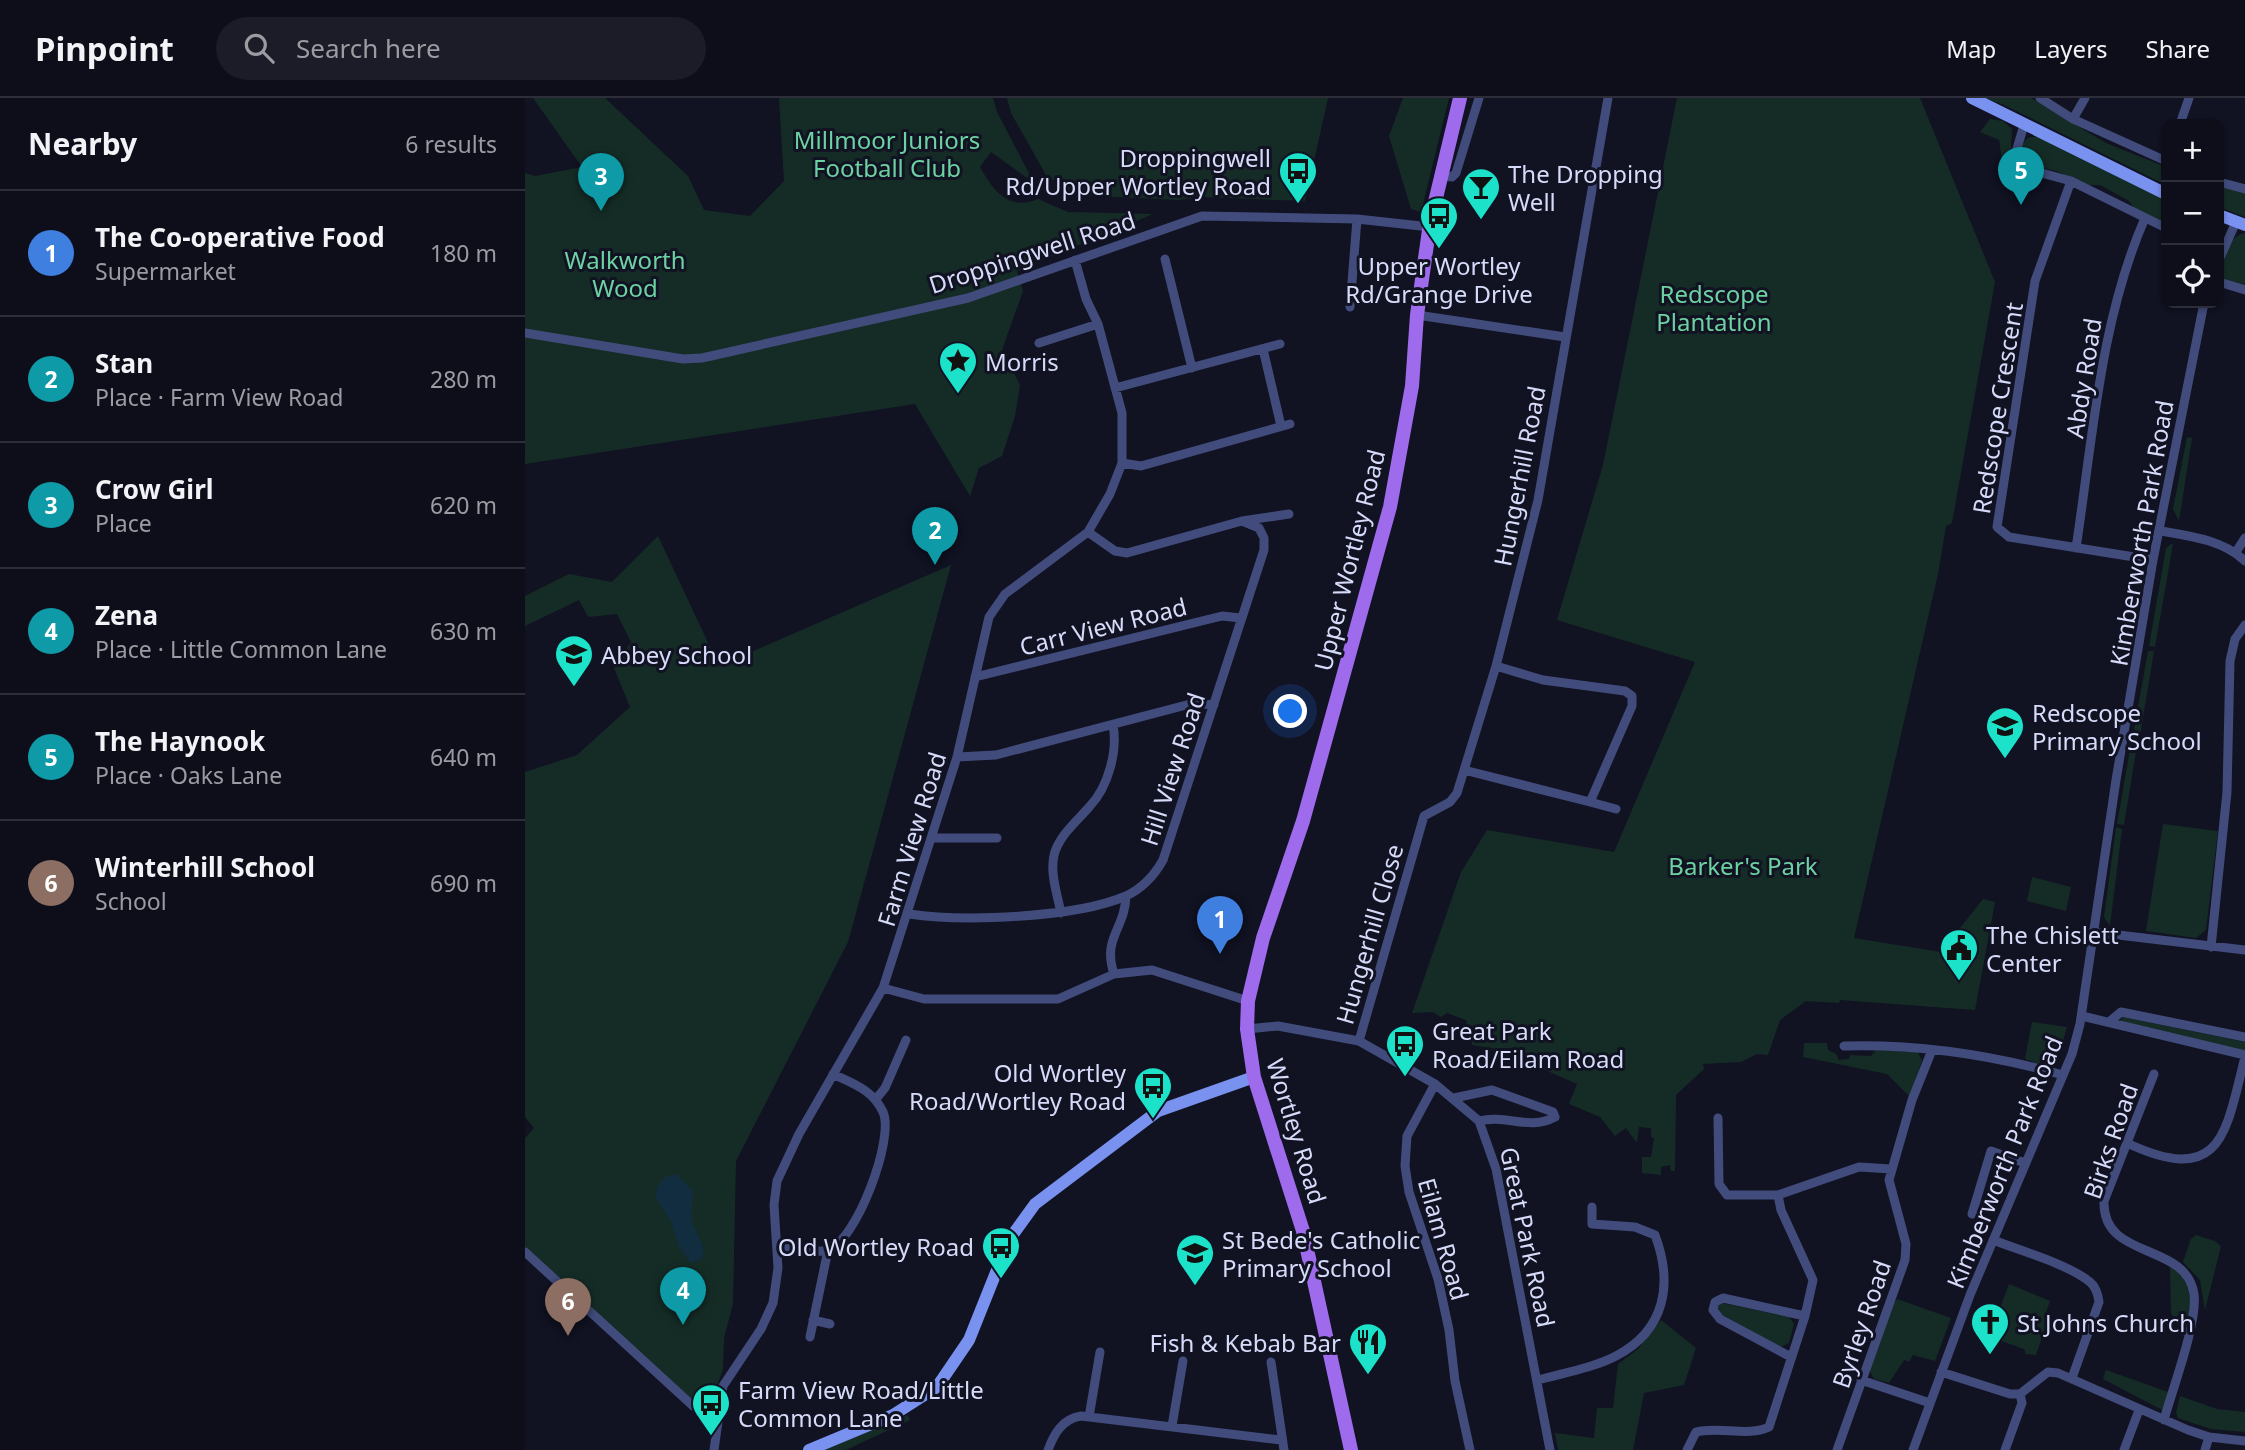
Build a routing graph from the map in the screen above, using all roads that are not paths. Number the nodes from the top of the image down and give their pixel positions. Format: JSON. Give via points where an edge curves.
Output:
{"nodes":[{"id":1,"x":1460,"y":98,"type":"edge"},
{"id":2,"x":1479,"y":98,"type":"edge"},
{"id":3,"x":1608,"y":98,"type":"edge"},
{"id":4,"x":1972,"y":98,"type":"edge"},
{"id":5,"x":2040,"y":98,"type":"edge"},
{"id":6,"x":2085,"y":98,"type":"edge"},
{"id":7,"x":2189,"y":98,"type":"edge"},
{"id":8,"x":2073,"y":119,"type":"junction"},
{"id":9,"x":2182,"y":119,"type":"edge"},
{"id":10,"x":2024,"y":125,"type":"junction"},
{"id":11,"x":2161,"y":159,"type":"edge"},
{"id":12,"x":1441,"y":176,"type":"junction"},
{"id":13,"x":2071,"y":181,"type":"junction"},
{"id":14,"x":2224,"y":183,"type":"edge"},
{"id":15,"x":2245,"y":189,"type":"edge"},
{"id":16,"x":2161,"y":192,"type":"edge"},
{"id":17,"x":2145,"y":218,"type":"junction"},
{"id":18,"x":1357,"y":219,"type":"junction"},
{"id":19,"x":2240,"y":224,"type":"edge"},
{"id":20,"x":2161,"y":226,"type":"edge"},
{"id":21,"x":1430,"y":228,"type":"junction"},
{"id":22,"x":2224,"y":249,"type":"edge"},
{"id":23,"x":1165,"y":259,"type":"dead end"},
{"id":24,"x":1075,"y":260,"type":"junction"},
{"id":25,"x":2224,"y":284,"type":"edge"},
{"id":26,"x":2245,"y":290,"type":"edge"},
{"id":27,"x":1350,"y":307,"type":"dead end"},
{"id":28,"x":2203,"y":308,"type":"edge"},
{"id":29,"x":1417,"y":315,"type":"junction"},
{"id":30,"x":1098,"y":324,"type":"junction"},
{"id":31,"x":525,"y":333,"type":"edge"},
{"id":32,"x":1565,"y":337,"type":"junction"},
{"id":33,"x":1039,"y":342,"type":"dead end"},
{"id":34,"x":1280,"y":344,"type":"dead end"},
{"id":35,"x":1263,"y":349,"type":"junction"},
{"id":36,"x":1192,"y":368,"type":"junction"},
{"id":37,"x":1115,"y":388,"type":"junction"},
{"id":38,"x":1122,"y":463,"type":"junction"},
{"id":39,"x":1289,"y":514,"type":"dead end"},
{"id":40,"x":1243,"y":521,"type":"junction"},
{"id":41,"x":2161,"y":531,"type":"junction"},
{"id":42,"x":1088,"y":532,"type":"junction"},
{"id":43,"x":2245,"y":538,"type":"edge"},
{"id":44,"x":2076,"y":548,"type":"junction"},
{"id":45,"x":2236,"y":552,"type":"junction"},
{"id":46,"x":2153,"y":560,"type":"junction"},
{"id":47,"x":2245,"y":561,"type":"edge"},
{"id":48,"x":1241,"y":618,"type":"junction"},
{"id":49,"x":2245,"y":625,"type":"edge"},
{"id":50,"x":1496,"y":666,"type":"junction"},
{"id":51,"x":975,"y":677,"type":"junction"},
{"id":52,"x":1214,"y":705,"type":"junction"},
{"id":53,"x":1113,"y":725,"type":"junction"},
{"id":54,"x":957,"y":757,"type":"junction"},
{"id":55,"x":1464,"y":770,"type":"junction"},
{"id":56,"x":1590,"y":802,"type":"junction"},
{"id":57,"x":1616,"y":809,"type":"dead end"},
{"id":58,"x":932,"y":838,"type":"junction"},
{"id":59,"x":997,"y":838,"type":"dead end"},
{"id":60,"x":1416,"y":839,"type":"joint"},
{"id":61,"x":1126,"y":896,"type":"junction"},
{"id":62,"x":1061,"y":913,"type":"junction"},
{"id":63,"x":909,"y":914,"type":"junction"},
{"id":64,"x":2093,"y":933,"type":"junction"},
{"id":65,"x":2211,"y":947,"type":"junction"},
{"id":66,"x":2245,"y":950,"type":"edge"},
{"id":67,"x":1114,"y":974,"type":"junction"},
{"id":68,"x":883,"y":988,"type":"junction"},
{"id":69,"x":1248,"y":1001,"type":"junction"},
{"id":70,"x":2082,"y":1016,"type":"junction"},
{"id":71,"x":2109,"y":1022,"type":"junction"},
{"id":72,"x":1247,"y":1030,"type":"junction"},
{"id":73,"x":2245,"y":1037,"type":"edge"},
{"id":74,"x":1359,"y":1041,"type":"junction"},
{"id":75,"x":906,"y":1045,"type":"dead end"},
{"id":76,"x":1844,"y":1046,"type":"dead end"},
{"id":77,"x":1932,"y":1050,"type":"junction"},
{"id":78,"x":2245,"y":1056,"type":"edge"},
{"id":79,"x":833,"y":1073,"type":"junction"},
{"id":80,"x":2154,"y":1074,"type":"dead end"},
{"id":81,"x":2063,"y":1075,"type":"junction"},
{"id":82,"x":1254,"y":1077,"type":"junction"},
{"id":83,"x":1434,"y":1084,"type":"junction"},
{"id":84,"x":1454,"y":1098,"type":"junction"},
{"id":85,"x":876,"y":1099,"type":"junction"},
{"id":86,"x":1719,"y":1118,"type":"dead end"},
{"id":87,"x":1479,"y":1121,"type":"junction"},
{"id":88,"x":2129,"y":1144,"type":"junction"},
{"id":89,"x":2025,"y":1163,"type":"junction"},
{"id":90,"x":1891,"y":1169,"type":"junction"},
{"id":91,"x":1778,"y":1195,"type":"junction"},
{"id":92,"x":1592,"y":1207,"type":"dead end"},
{"id":93,"x":1972,"y":1214,"type":"dead end"},
{"id":94,"x":1993,"y":1240,"type":"junction"},
{"id":95,"x":779,"y":1247,"type":"junction"},
{"id":96,"x":828,"y":1250,"type":"junction"},
{"id":97,"x":525,"y":1252,"type":"edge"},
{"id":98,"x":1805,"y":1316,"type":"junction"},
{"id":99,"x":813,"y":1320,"type":"junction"},
{"id":100,"x":830,"y":1324,"type":"dead end"},
{"id":101,"x":810,"y":1337,"type":"dead end"},
{"id":102,"x":1100,"y":1352,"type":"dead end"},
{"id":103,"x":1791,"y":1357,"type":"junction"},
{"id":104,"x":1183,"y":1361,"type":"dead end"},
{"id":105,"x":1272,"y":1362,"type":"dead end"},
{"id":106,"x":1941,"y":1372,"type":"junction"},
{"id":107,"x":2072,"y":1378,"type":"junction"},
{"id":108,"x":1538,"y":1380,"type":"junction"},
{"id":109,"x":1861,"y":1380,"type":"junction"},
{"id":110,"x":2020,"y":1394,"type":"junction"},
{"id":111,"x":1930,"y":1403,"type":"junction"},
{"id":112,"x":2139,"y":1410,"type":"junction"},
{"id":113,"x":1089,"y":1417,"type":"junction"},
{"id":114,"x":717,"y":1418,"type":"junction"},
{"id":115,"x":2164,"y":1420,"type":"junction"},
{"id":116,"x":1172,"y":1426,"type":"junction"},
{"id":117,"x":2209,"y":1437,"type":"junction"},
{"id":118,"x":2245,"y":1441,"type":"edge"},
{"id":119,"x":1282,"y":1445,"type":"edge"},
{"id":120,"x":714,"y":1450,"type":"edge"},
{"id":121,"x":809,"y":1450,"type":"edge"},
{"id":122,"x":1048,"y":1450,"type":"edge"},
{"id":123,"x":1351,"y":1450,"type":"edge"},
{"id":124,"x":1470,"y":1450,"type":"edge"},
{"id":125,"x":1550,"y":1450,"type":"edge"},
{"id":126,"x":1687,"y":1450,"type":"edge"},
{"id":127,"x":1837,"y":1450,"type":"edge"},
{"id":128,"x":1913,"y":1450,"type":"edge"},
{"id":129,"x":2005,"y":1450,"type":"edge"},
{"id":130,"x":2124,"y":1450,"type":"edge"},
{"id":131,"x":2205,"y":1450,"type":"edge"}],
"edges":[{"from":1,"to":12,"type":"main road","name":"Upper Wortley Road"},
{"from":2,"to":12,"type":"street","via":[[1456,173]]},
{"from":3,"to":32,"type":"street","name":"Hungerhill Road"},
{"from":4,"to":10,"type":"street"},
{"from":5,"to":8,"type":"street"},
{"from":6,"to":8,"type":"street"},
{"from":7,"to":9,"type":"street"},
{"from":8,"to":11,"type":"street"},
{"from":10,"to":13,"type":"street","via":[[2016,147],[2022,165]]},
{"from":10,"to":16,"type":"street"},
{"from":12,"to":21,"type":"main road","name":"Upper Wortley Road"},
{"from":13,"to":17,"type":"street"},
{"from":13,"to":44,"type":"street","name":"Redscope Crescent","via":[[2035,281],[1996,519],[2002,534],[2009,537]]},
{"from":14,"to":15,"type":"street"},
{"from":17,"to":20,"type":"street"},
{"from":17,"to":44,"type":"street","name":"Abdy Road","via":[[2111,319]]},
{"from":18,"to":21,"type":"street","name":"Droppingwell Road"},
{"from":18,"to":24,"type":"street","name":"Droppingwell Road","via":[[1202,216]]},
{"from":18,"to":27,"type":"street"},
{"from":19,"to":22,"type":"street"},
{"from":21,"to":29,"type":"main road","name":"Upper Wortley Road"},
{"from":23,"to":36,"type":"street"},
{"from":24,"to":30,"type":"street","name":"Farm View Road"},
{"from":24,"to":31,"type":"street","name":"Droppingwell Road","via":[[968,298],[702,358],[683,359]]},
{"from":25,"to":26,"type":"street"},
{"from":28,"to":41,"type":"street","name":"Kimberworth Park Road"},
{"from":29,"to":32,"type":"street"},
{"from":29,"to":69,"type":"main road","name":"Upper Wortley Road","via":[[1412,386],[1390,507]]},
{"from":30,"to":33,"type":"street"},
{"from":30,"to":37,"type":"street","name":"Farm View Road"},
{"from":32,"to":50,"type":"street","name":"Hungerhill Road","via":[[1538,500]]},
{"from":34,"to":35,"type":"street"},
{"from":35,"to":36,"type":"street"},
{"from":35,"to":38,"type":"street","via":[[1285,425],[1141,466]]},
{"from":36,"to":37,"type":"street"},
{"from":37,"to":38,"type":"street","name":"Farm View Road","via":[[1122,413]]},
{"from":38,"to":42,"type":"street","name":"Farm View Road"},
{"from":39,"to":40,"type":"street"},
{"from":40,"to":42,"type":"street","via":[[1127,553],[1115,551]]},
{"from":40,"to":48,"type":"street","name":"Hill View Road","via":[[1259,528],[1264,550]]},
{"from":41,"to":45,"type":"street","via":[[2196,537]]},
{"from":41,"to":46,"type":"street","name":"Kimberworth Park Road"},
{"from":42,"to":51,"type":"street","name":"Farm View Road","via":[[995,604]]},
{"from":43,"to":45,"type":"street"},
{"from":44,"to":46,"type":"street","name":"Redscope Crescent"},
{"from":45,"to":47,"type":"street"},
{"from":46,"to":64,"type":"street","name":"Kimberworth Park Road"},
{"from":48,"to":51,"type":"street","name":"Carr View Road","via":[[1222,615]]},
{"from":48,"to":52,"type":"street","name":"Hill View Road"},
{"from":49,"to":65,"type":"street","via":[[2235,639],[2230,661],[2227,792]]},
{"from":50,"to":55,"type":"street","name":"Hungerhill Road"},
{"from":50,"to":56,"type":"street","via":[[1543,680],[1625,691],[1632,696],[1632,706]]},
{"from":51,"to":54,"type":"street","name":"Farm View Road"},
{"from":52,"to":53,"type":"street","via":[[1194,703]]},
{"from":52,"to":61,"type":"street","name":"Hill View Road","via":[[1163,860],[1152,878]]},
{"from":53,"to":54,"type":"street","via":[[996,755]]},
{"from":53,"to":62,"type":"street","via":[[1113,756],[1100,790],[1056,848],[1053,863]]},
{"from":54,"to":58,"type":"street","name":"Farm View Road"},
{"from":55,"to":56,"type":"street"},
{"from":55,"to":60,"type":"street","name":"Hungerhill Road","via":[[1457,793],[1424,816]]},
{"from":56,"to":57,"type":"street"},
{"from":58,"to":59,"type":"street"},
{"from":58,"to":63,"type":"street","name":"Farm View Road"},
{"from":60,"to":74,"type":"street","name":"Hungerhill Close"},
{"from":61,"to":62,"type":"street","name":"Hill View Road"},
{"from":61,"to":67,"type":"street","via":[[1108,957]]},
{"from":62,"to":63,"type":"street","name":"Hill View Road"},
{"from":63,"to":68,"type":"street","name":"Farm View Road"},
{"from":64,"to":65,"type":"street"},
{"from":64,"to":70,"type":"street","name":"Kimberworth Park Road"},
{"from":65,"to":66,"type":"street"},
{"from":67,"to":68,"type":"street","via":[[1058,999],[924,999]]},
{"from":67,"to":69,"type":"street","via":[[1167,972]]},
{"from":68,"to":79,"type":"street","name":"Farm View Road"},
{"from":69,"to":72,"type":"main road","name":"Upper Wortley Road"},
{"from":70,"to":71,"type":"street"},
{"from":70,"to":81,"type":"street","name":"Kimberworth Park Road"},
{"from":71,"to":73,"type":"street","via":[[2121,1012]]},
{"from":71,"to":78,"type":"street"},
{"from":72,"to":74,"type":"street","name":"Great Park Road","via":[[1277,1026]]},
{"from":72,"to":82,"type":"main road","name":"Wortley Road"},
{"from":74,"to":83,"type":"street","name":"Great Park Road"},
{"from":75,"to":85,"type":"street"},
{"from":76,"to":77,"type":"street"},
{"from":77,"to":81,"type":"street"},
{"from":77,"to":90,"type":"street","name":"Byrley Road"},
{"from":78,"to":88,"type":"street","via":[[2226,1131],[2209,1152],[2173,1160]]},
{"from":79,"to":85,"type":"street"},
{"from":79,"to":95,"type":"street","name":"Farm View Road","via":[[777,1181],[774,1205]]},
{"from":80,"to":88,"type":"street","name":"Birks Road"},
{"from":81,"to":89,"type":"street","name":"Kimberworth Park Road"},
{"from":82,"to":121,"type":"street","via":[[1158,1111],[1035,1204],[1009,1240],[969,1340],[937,1387],[893,1415]]},
{"from":82,"to":123,"type":"main road","name":"Wortley Road","via":[[1303,1231]]},
{"from":83,"to":84,"type":"street","name":"Great Park Road"},
{"from":83,"to":124,"type":"street","name":"Eilam Road","via":[[1407,1136],[1405,1166],[1438,1279]]},
{"from":84,"to":87,"type":"street","name":"Great Park Road"},
{"from":84,"to":87,"type":"street","via":[[1493,1090],[1542,1106],[1555,1117],[1542,1124],[1496,1117]]},
{"from":85,"to":96,"type":"street","via":[[885,1118],[884,1149],[846,1235]]},
{"from":86,"to":91,"type":"street","via":[[1719,1184],[1727,1195]]},
{"from":87,"to":108,"type":"street","name":"Great Park Road","via":[[1496,1169]]},
{"from":88,"to":115,"type":"street","name":"Birks Road","via":[[2104,1201],[2107,1225],[2121,1239],[2179,1266],[2194,1292],[2191,1323]]},
{"from":89,"to":93,"type":"street","via":[[1991,1151]]},
{"from":89,"to":94,"type":"street","name":"Kimberworth Park Road"},
{"from":90,"to":91,"type":"street","via":[[1859,1167]]},
{"from":90,"to":109,"type":"street","name":"Byrley Road","via":[[1889,1180],[1906,1244],[1905,1259]]},
{"from":91,"to":98,"type":"street","via":[[1813,1280]]},
{"from":92,"to":108,"type":"street","via":[[1592,1224],[1635,1227],[1655,1235],[1666,1262],[1658,1314],[1630,1348]]},
{"from":94,"to":106,"type":"street","name":"Kimberworth Park Road"},
{"from":94,"to":107,"type":"street","via":[[2092,1283],[2099,1302]]},
{"from":95,"to":96,"type":"street"},
{"from":95,"to":114,"type":"street","name":"Farm View Road","via":[[769,1315],[723,1386]]},
{"from":96,"to":99,"type":"street"},
{"from":97,"to":114,"type":"street","via":[[693,1406]]},
{"from":98,"to":103,"type":"street"},
{"from":98,"to":103,"type":"street","via":[[1723,1298],[1715,1302],[1713,1310],[1720,1319]]},
{"from":99,"to":100,"type":"street"},
{"from":99,"to":101,"type":"street"},
{"from":102,"to":113,"type":"street"},
{"from":103,"to":126,"type":"street","via":[[1769,1427],[1759,1432],[1696,1432]]},
{"from":104,"to":116,"type":"street"},
{"from":105,"to":119,"type":"street"},
{"from":106,"to":110,"type":"street"},
{"from":106,"to":111,"type":"street","name":"Kimberworth Park Road"},
{"from":107,"to":110,"type":"street","via":[[2048,1372]]},
{"from":107,"to":112,"type":"street"},
{"from":108,"to":125,"type":"street","name":"Great Park Road"},
{"from":109,"to":111,"type":"street"},
{"from":109,"to":127,"type":"street","name":"Byrley Road"},
{"from":110,"to":129,"type":"street","via":[[2022,1403]]},
{"from":111,"to":128,"type":"street","name":"Kimberworth Park Road"},
{"from":112,"to":115,"type":"street"},
{"from":112,"to":130,"type":"street"},
{"from":113,"to":116,"type":"street"},
{"from":113,"to":122,"type":"street","via":[[1067,1421]]},
{"from":114,"to":120,"type":"street","name":"Farm View Road"},
{"from":115,"to":117,"type":"street"},
{"from":116,"to":119,"type":"street"},
{"from":117,"to":118,"type":"street"},
{"from":117,"to":131,"type":"street"}]}
